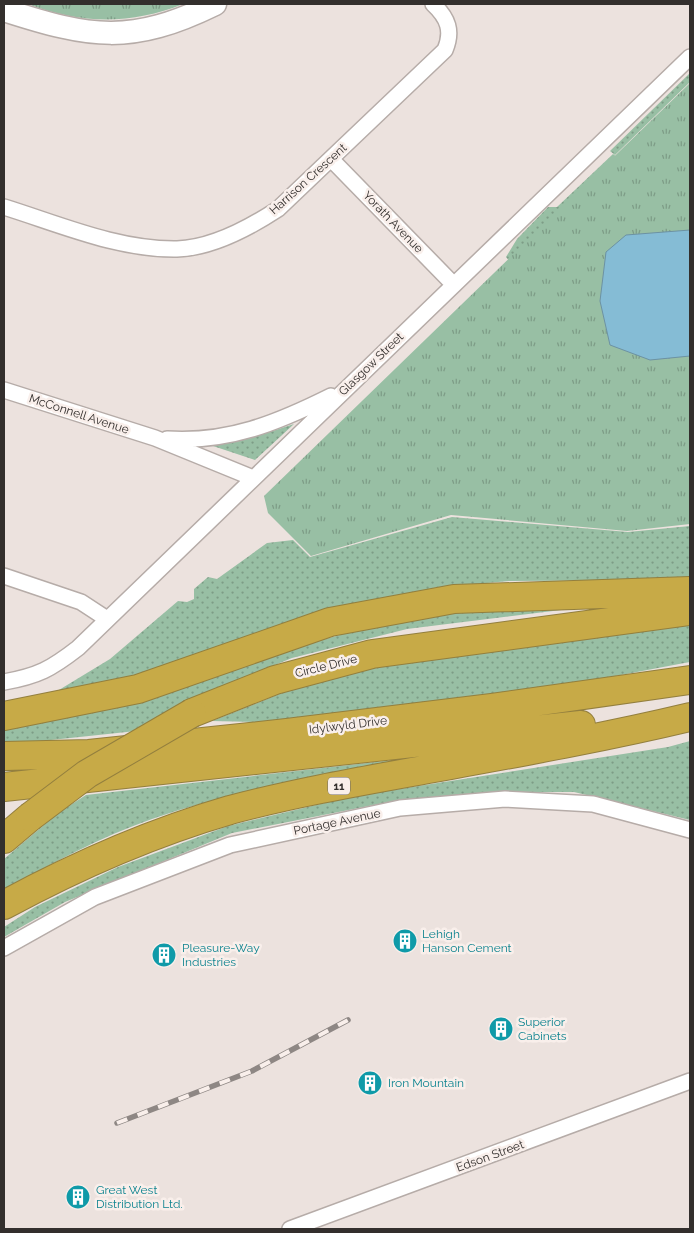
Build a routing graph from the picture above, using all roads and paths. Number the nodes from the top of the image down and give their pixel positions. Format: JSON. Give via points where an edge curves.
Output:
{"nodes":[{"id":1,"x":215,"y":4,"type":"edge"},
{"id":2,"x":433,"y":4,"type":"edge"},
{"id":3,"x":4,"y":10,"type":"edge"},
{"id":4,"x":690,"y":57,"type":"edge"},
{"id":5,"x":332,"y":160,"type":"junction"},
{"id":6,"x":4,"y":206,"type":"edge"},
{"id":7,"x":454,"y":285,"type":"junction"},
{"id":8,"x":345,"y":389,"type":"junction"},
{"id":9,"x":4,"y":390,"type":"edge"},
{"id":10,"x":155,"y":438,"type":"junction"},
{"id":11,"x":253,"y":478,"type":"junction"},
{"id":12,"x":4,"y":576,"type":"edge"},
{"id":13,"x":690,"y":591,"type":"edge"},
{"id":14,"x":690,"y":611,"type":"edge"},
{"id":15,"x":107,"y":619,"type":"junction"},
{"id":16,"x":690,"y":680,"type":"edge"},
{"id":17,"x":4,"y":682,"type":"edge"},
{"id":18,"x":4,"y":716,"type":"edge"},
{"id":19,"x":690,"y":716,"type":"edge"},
{"id":20,"x":4,"y":756,"type":"edge"},
{"id":21,"x":4,"y":787,"type":"edge"},
{"id":22,"x":690,"y":830,"type":"edge"},
{"id":23,"x":4,"y":839,"type":"edge"},
{"id":24,"x":4,"y":905,"type":"edge"},
{"id":25,"x":4,"y":948,"type":"edge"},
{"id":26,"x":690,"y":1082,"type":"edge"},
{"id":27,"x":290,"y":1229,"type":"edge"}],
"edges":[{"from":1,"to":3,"type":"street","via":[[152,30],[121,34],[60,27]]},
{"from":2,"to":5,"type":"street","name":"Harrison Crescent","via":[[444,14],[449,28],[450,38],[445,50]]},
{"from":4,"to":7,"type":"street","name":"Glasgow Street"},
{"from":5,"to":6,"type":"street","name":"Harrison Crescent","via":[[278,209],[253,225],[213,241],[178,249],[142,247],[110,240]]},
{"from":5,"to":7,"type":"street","name":"Yorath Avenue"},
{"from":7,"to":8,"type":"street","name":"Glasgow Street"},
{"from":8,"to":10,"type":"street","name":"McConnell Avenue","via":[[285,419],[242,433],[203,439]]},
{"from":8,"to":11,"type":"street","name":"Glasgow Street"},
{"from":9,"to":10,"type":"street","name":"McConnell Avenue"},
{"from":10,"to":11,"type":"street","name":"McConnell Avenue"},
{"from":11,"to":15,"type":"street","name":"Glasgow Street"},
{"from":12,"to":15,"type":"street","via":[[81,602]]},
{"from":13,"to":18,"type":"highway","via":[[454,599],[330,622],[138,689]]},
{"from":14,"to":23,"type":"highway","name":"Circle Drive","bridge":true,"via":[[372,654],[274,680],[192,713],[87,774]]},
{"from":15,"to":17,"type":"street","name":"Glasgow Street","via":[[51,669]]},
{"from":16,"to":20,"type":"highway","name":"Idylwyld Drive","via":[[287,733],[89,754]]},
{"from":19,"to":21,"type":"highway","name":"Idylwyld Drive","number":"11","via":[[515,731]]},
{"from":19,"to":24,"type":"highway","number":"11","via":[[612,736],[362,781],[230,810],[108,853]]},
{"from":22,"to":25,"type":"street","name":"Portage Avenue","via":[[594,804],[505,799],[400,808],[230,845],[95,897]]},
{"from":26,"to":27,"type":"street","name":"Edson Street"}]}
